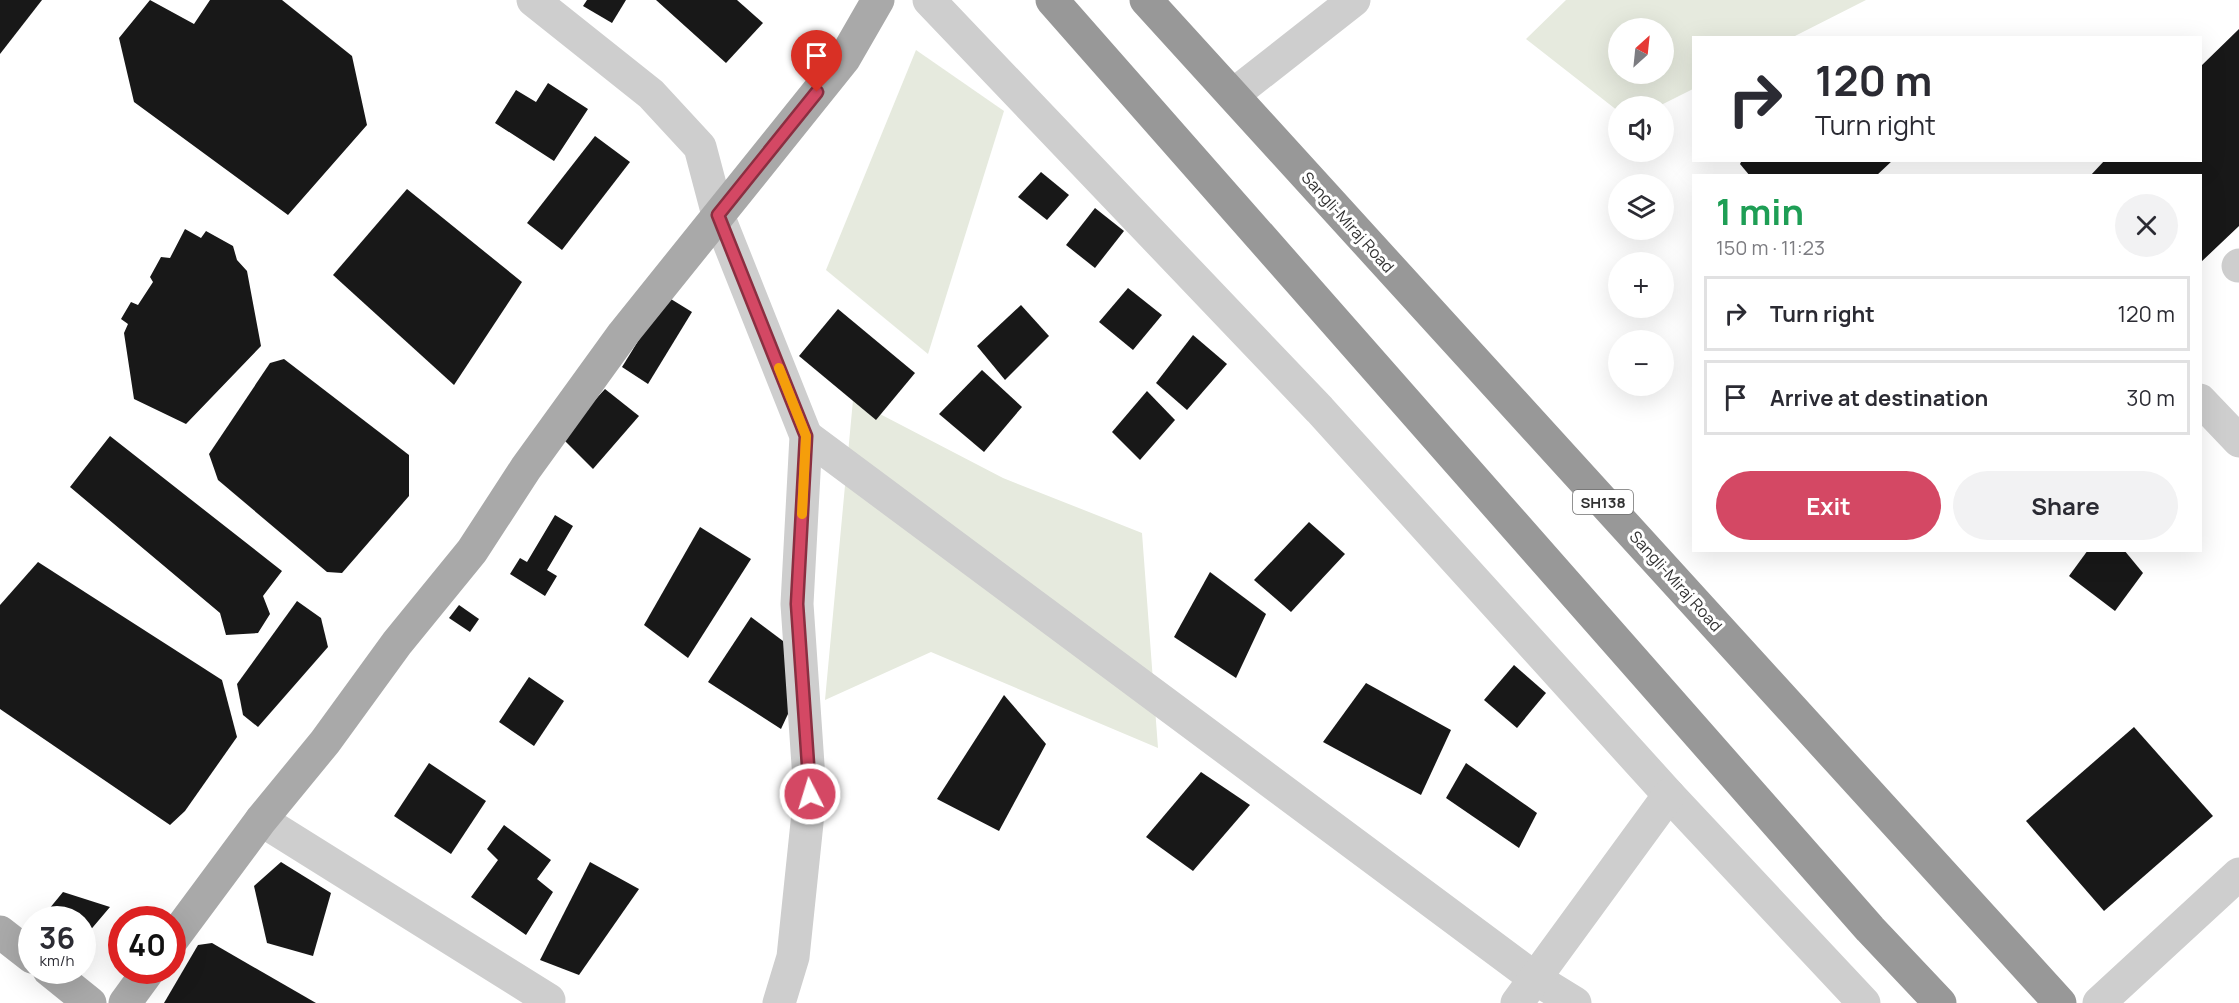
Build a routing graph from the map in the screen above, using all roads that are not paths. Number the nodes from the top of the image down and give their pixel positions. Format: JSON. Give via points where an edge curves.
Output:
{"nodes":[{"id":1,"x":533,"y":0,"type":"edge"},
{"id":2,"x":878,"y":0,"type":"edge"},
{"id":3,"x":929,"y":0,"type":"edge"},
{"id":4,"x":1052,"y":0,"type":"edge"},
{"id":5,"x":1146,"y":0,"type":"edge"},
{"id":6,"x":1354,"y":0,"type":"edge"},
{"id":7,"x":1233,"y":95,"type":"junction"},
{"id":8,"x":718,"y":215,"type":"junction"},
{"id":9,"x":2202,"y":402,"type":"edge"},
{"id":10,"x":806,"y":436,"type":"junction"},
{"id":11,"x":2239,"y":441,"type":"edge"},
{"id":12,"x":1669,"y":795,"type":"junction"},
{"id":13,"x":261,"y":820,"type":"junction"},
{"id":14,"x":2239,"y":874,"type":"edge"},
{"id":15,"x":186,"y":921,"type":"edge"},
{"id":16,"x":0,"y":932,"type":"edge"},
{"id":17,"x":18,"y":946,"type":"edge"},
{"id":18,"x":66,"y":984,"type":"edge"},
{"id":19,"x":139,"y":984,"type":"edge"},
{"id":20,"x":1526,"y":991,"type":"edge"},
{"id":21,"x":549,"y":1000,"type":"dead end"},
{"id":22,"x":90,"y":1003,"type":"edge"},
{"id":23,"x":125,"y":1003,"type":"edge"},
{"id":24,"x":779,"y":1003,"type":"edge"},
{"id":25,"x":1575,"y":1003,"type":"edge"},
{"id":26,"x":1864,"y":1003,"type":"edge"},
{"id":27,"x":1940,"y":1003,"type":"edge"},
{"id":28,"x":2060,"y":1003,"type":"edge"},
{"id":29,"x":2099,"y":1003,"type":"edge"}],
"edges":[{"from":1,"to":8,"type":"street","via":[[651,94],[700,147]]},
{"from":2,"to":8,"type":"main road","via":[[844,59]]},
{"from":3,"to":12,"type":"street","via":[[1320,410]]},
{"from":4,"to":27,"type":"highway"},
{"from":5,"to":7,"type":"highway","name":"Sangli-Miraj Road","number":"SH138"},
{"from":6,"to":7,"type":"street"},
{"from":7,"to":28,"type":"highway","name":"Sangli-Miraj Road","number":"SH138"},
{"from":8,"to":10,"type":"street"},
{"from":8,"to":13,"type":"main road","via":[[622,334],[472,551]]},
{"from":9,"to":11,"type":"street"},
{"from":10,"to":20,"type":"street"},
{"from":10,"to":24,"type":"street","via":[[797,604],[810,794],[793,957]]},
{"from":12,"to":20,"type":"street"},
{"from":12,"to":26,"type":"street"},
{"from":13,"to":15,"type":"main road"},
{"from":13,"to":21,"type":"street"},
{"from":14,"to":29,"type":"street"},
{"from":16,"to":17,"type":"main road"},
{"from":18,"to":22,"type":"main road"},
{"from":19,"to":23,"type":"main road"},
{"from":20,"to":25,"type":"street"}]}
